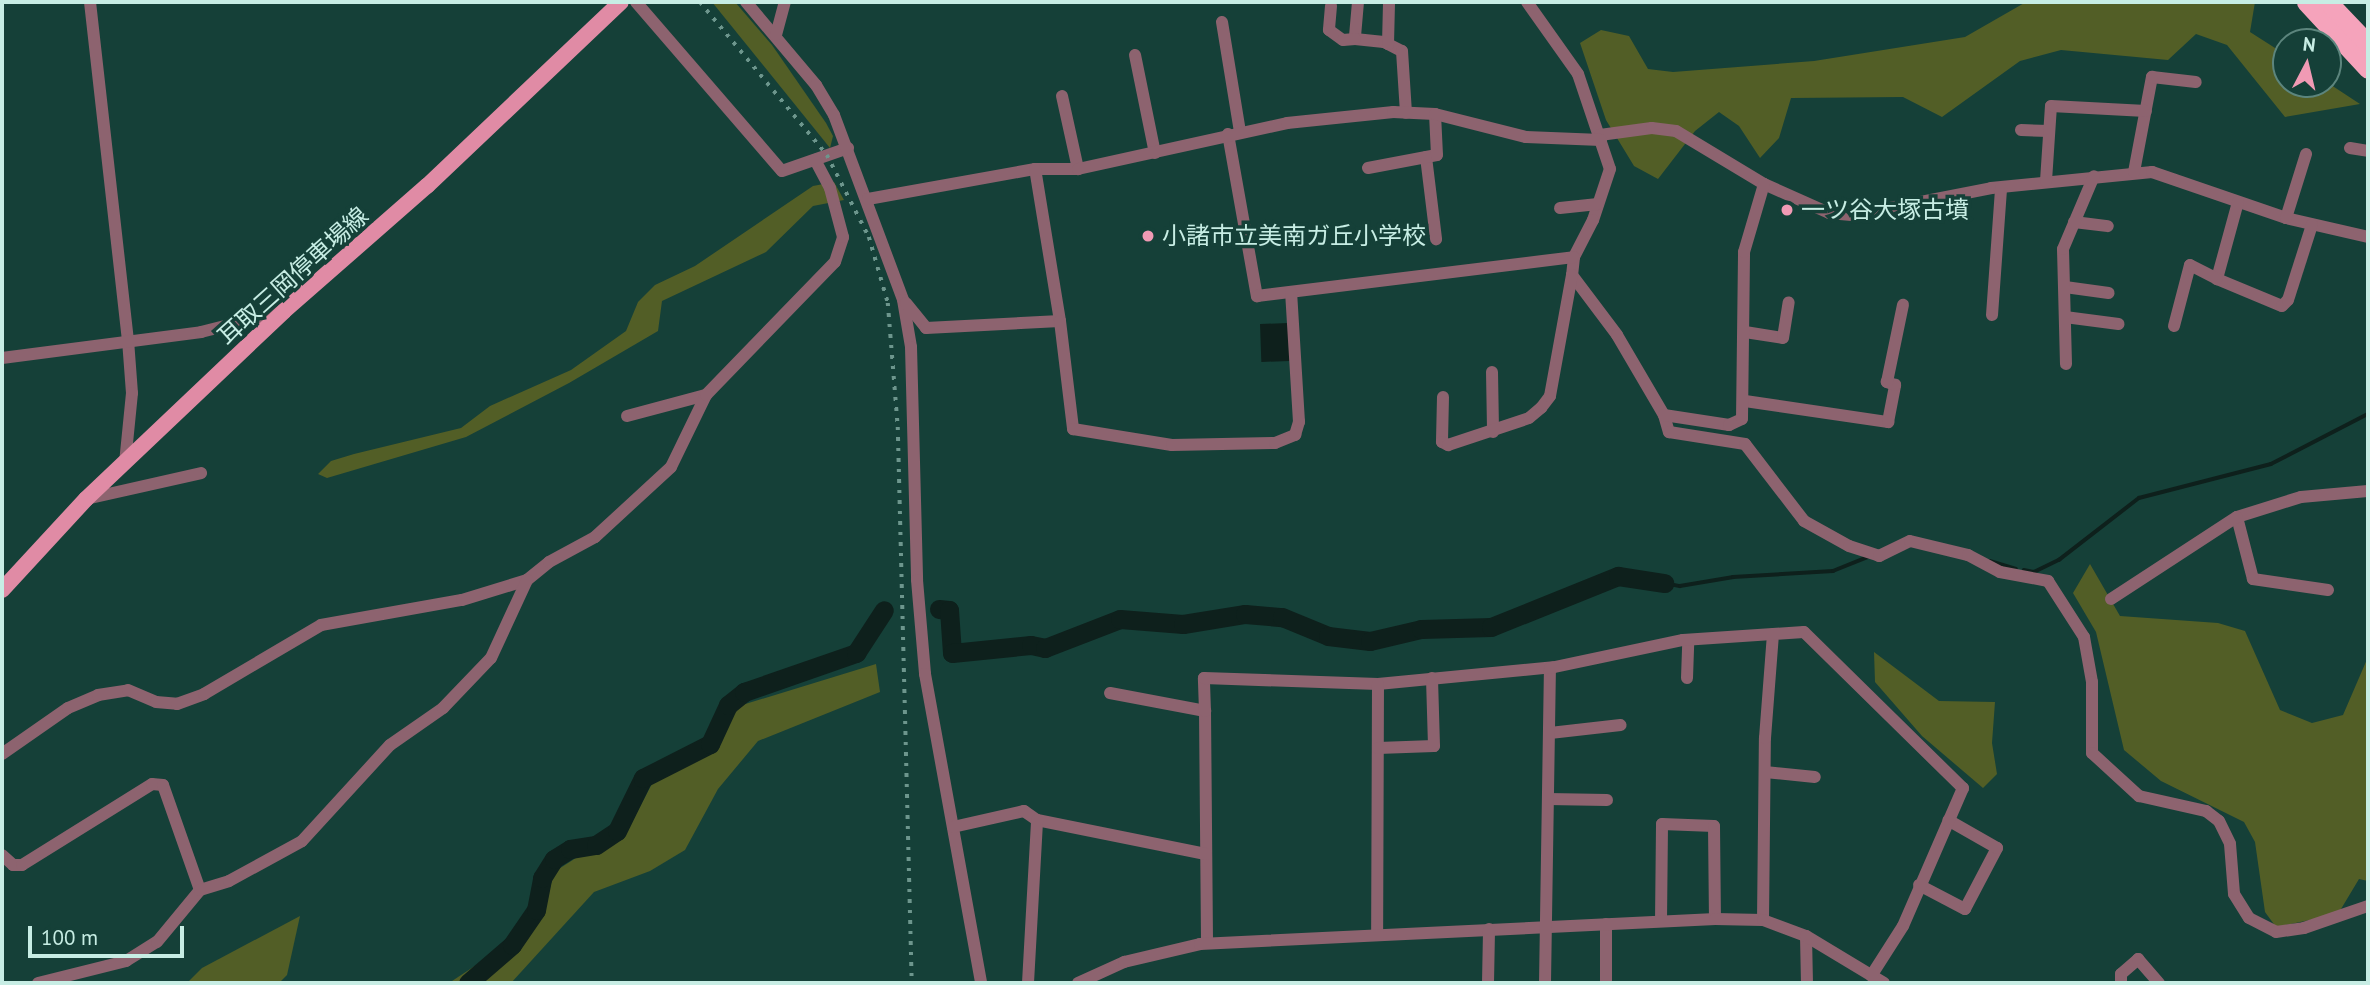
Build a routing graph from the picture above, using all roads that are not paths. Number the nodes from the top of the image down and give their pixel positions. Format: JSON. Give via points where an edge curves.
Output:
{"nodes":[{"id":1,"x":90,"y":2,"type":"edge"},
{"id":2,"x":621,"y":2,"type":"edge"},
{"id":3,"x":636,"y":2,"type":"edge"},
{"id":4,"x":746,"y":2,"type":"edge"},
{"id":5,"x":785,"y":2,"type":"edge"},
{"id":6,"x":1358,"y":2,"type":"edge"},
{"id":7,"x":1390,"y":2,"type":"edge"},
{"id":8,"x":1527,"y":2,"type":"edge"},
{"id":9,"x":2306,"y":2,"type":"edge"},
{"id":10,"x":2328,"y":2,"type":"edge"},
{"id":11,"x":1331,"y":6,"type":"dead end"},
{"id":12,"x":1222,"y":22,"type":"dead end"},
{"id":13,"x":776,"y":35,"type":"junction"},
{"id":14,"x":1355,"y":40,"type":"junction"},
{"id":15,"x":1388,"y":44,"type":"junction"},
{"id":16,"x":2368,"y":44,"type":"edge"},
{"id":17,"x":1135,"y":55,"type":"dead end"},
{"id":18,"x":2368,"y":69,"type":"edge"},
{"id":19,"x":2196,"y":82,"type":"dead end"},
{"id":20,"x":1062,"y":96,"type":"dead end"},
{"id":21,"x":2146,"y":111,"type":"junction"},
{"id":22,"x":1406,"y":113,"type":"junction"},
{"id":23,"x":1435,"y":114,"type":"junction"},
{"id":24,"x":2021,"y":130,"type":"dead end"},
{"id":25,"x":2049,"y":131,"type":"junction"},
{"id":26,"x":1234,"y":133,"type":"junction"},
{"id":27,"x":1601,"y":138,"type":"junction"},
{"id":28,"x":848,"y":148,"type":"junction"},
{"id":29,"x":2350,"y":148,"type":"dead end"},
{"id":30,"x":2368,"y":151,"type":"edge"},
{"id":31,"x":1154,"y":153,"type":"junction"},
{"id":32,"x":2305,"y":154,"type":"dead end"},
{"id":33,"x":1426,"y":157,"type":"junction"},
{"id":34,"x":815,"y":160,"type":"junction"},
{"id":35,"x":1368,"y":167,"type":"dead end"},
{"id":36,"x":1035,"y":169,"type":"junction"},
{"id":37,"x":1077,"y":169,"type":"junction"},
{"id":38,"x":2134,"y":172,"type":"junction"},
{"id":39,"x":2094,"y":176,"type":"junction"},
{"id":40,"x":2046,"y":181,"type":"junction"},
{"id":41,"x":1764,"y":184,"type":"junction"},
{"id":42,"x":2001,"y":187,"type":"junction"},
{"id":43,"x":868,"y":200,"type":"junction"},
{"id":44,"x":2238,"y":202,"type":"junction"},
{"id":45,"x":1598,"y":204,"type":"junction"},
{"id":46,"x":1560,"y":208,"type":"dead end"},
{"id":47,"x":2286,"y":218,"type":"junction"},
{"id":48,"x":2074,"y":222,"type":"junction"},
{"id":49,"x":2312,"y":225,"type":"junction"},
{"id":50,"x":2109,"y":226,"type":"dead end"},
{"id":51,"x":2368,"y":237,"type":"edge"},
{"id":52,"x":1436,"y":239,"type":"dead end"},
{"id":53,"x":1574,"y":257,"type":"junction"},
{"id":54,"x":1572,"y":275,"type":"junction"},
{"id":55,"x":2217,"y":279,"type":"junction"},
{"id":56,"x":2065,"y":287,"type":"junction"},
{"id":57,"x":1291,"y":292,"type":"junction"},
{"id":58,"x":2109,"y":293,"type":"dead end"},
{"id":59,"x":903,"y":300,"type":"junction"},
{"id":60,"x":1789,"y":302,"type":"dead end"},
{"id":61,"x":1903,"y":305,"type":"dead end"},
{"id":62,"x":284,"y":311,"type":"junction"},
{"id":63,"x":1993,"y":315,"type":"dead end"},
{"id":64,"x":2065,"y":317,"type":"junction"},
{"id":65,"x":1060,"y":321,"type":"junction"},
{"id":66,"x":2119,"y":324,"type":"dead end"},
{"id":67,"x":2174,"y":326,"type":"dead end"},
{"id":68,"x":1745,"y":332,"type":"junction"},
{"id":69,"x":128,"y":340,"type":"junction"},
{"id":70,"x":2,"y":358,"type":"edge"},
{"id":71,"x":2066,"y":364,"type":"dead end"},
{"id":72,"x":1492,"y":372,"type":"dead end"},
{"id":73,"x":706,"y":395,"type":"junction"},
{"id":74,"x":1443,"y":397,"type":"dead end"},
{"id":75,"x":1745,"y":401,"type":"junction"},
{"id":76,"x":1664,"y":415,"type":"junction"},
{"id":77,"x":627,"y":416,"type":"dead end"},
{"id":78,"x":1493,"y":432,"type":"junction"},
{"id":79,"x":125,"y":463,"type":"junction"},
{"id":80,"x":201,"y":473,"type":"dead end"},
{"id":81,"x":2368,"y":491,"type":"edge"},
{"id":82,"x":86,"y":499,"type":"junction"},
{"id":83,"x":2237,"y":517,"type":"junction"},
{"id":84,"x":527,"y":580,"type":"junction"},
{"id":85,"x":2,"y":590,"type":"edge"},
{"id":86,"x":2329,"y":590,"type":"dead end"},
{"id":87,"x":2111,"y":599,"type":"dead end"},
{"id":88,"x":1773,"y":634,"type":"junction"},
{"id":89,"x":1688,"y":640,"type":"junction"},
{"id":90,"x":1553,"y":667,"type":"junction"},
{"id":91,"x":1432,"y":678,"type":"junction"},
{"id":92,"x":1687,"y":678,"type":"dead end"},
{"id":93,"x":1378,"y":684,"type":"junction"},
{"id":94,"x":1110,"y":693,"type":"dead end"},
{"id":95,"x":1205,"y":711,"type":"junction"},
{"id":96,"x":1621,"y":725,"type":"dead end"},
{"id":97,"x":1550,"y":733,"type":"junction"},
{"id":98,"x":1378,"y":748,"type":"junction"},
{"id":99,"x":2,"y":754,"type":"edge"},
{"id":100,"x":1765,"y":772,"type":"junction"},
{"id":101,"x":1815,"y":777,"type":"dead end"},
{"id":102,"x":1548,"y":799,"type":"junction"},
{"id":103,"x":1607,"y":800,"type":"dead end"},
{"id":104,"x":1037,"y":820,"type":"junction"},
{"id":105,"x":1948,"y":820,"type":"junction"},
{"id":106,"x":953,"y":827,"type":"junction"},
{"id":107,"x":1206,"y":854,"type":"junction"},
{"id":108,"x":2,"y":855,"type":"edge"},
{"id":109,"x":1919,"y":885,"type":"junction"},
{"id":110,"x":200,"y":890,"type":"junction"},
{"id":111,"x":2368,"y":906,"type":"edge"},
{"id":112,"x":1714,"y":919,"type":"junction"},
{"id":113,"x":1762,"y":920,"type":"junction"},
{"id":114,"x":1661,"y":921,"type":"junction"},
{"id":115,"x":1545,"y":924,"type":"junction"},
{"id":116,"x":1606,"y":924,"type":"junction"},
{"id":117,"x":1489,"y":929,"type":"junction"},
{"id":118,"x":1377,"y":933,"type":"junction"},
{"id":119,"x":1806,"y":936,"type":"junction"},
{"id":120,"x":1207,"y":943,"type":"junction"},
{"id":121,"x":1871,"y":976,"type":"junction"},
{"id":122,"x":38,"y":983,"type":"edge"},
{"id":123,"x":981,"y":983,"type":"edge"},
{"id":124,"x":1027,"y":983,"type":"edge"},
{"id":125,"x":1078,"y":983,"type":"edge"},
{"id":126,"x":1488,"y":983,"type":"edge"},
{"id":127,"x":1545,"y":983,"type":"edge"},
{"id":128,"x":1606,"y":983,"type":"edge"},
{"id":129,"x":1807,"y":983,"type":"edge"},
{"id":130,"x":1884,"y":983,"type":"edge"},
{"id":131,"x":2121,"y":983,"type":"edge"},
{"id":132,"x":2159,"y":983,"type":"edge"}],
"edges":[{"from":1,"to":69,"type":"street"},
{"from":2,"to":62,"type":"main road","name":"耳取三岡停車場線","via":[[427,186]]},
{"from":3,"to":34,"type":"street","via":[[782,171]]},
{"from":4,"to":13,"type":"street"},
{"from":5,"to":13,"type":"street"},
{"from":6,"to":14,"type":"street"},
{"from":7,"to":15,"type":"street"},
{"from":8,"to":27,"type":"street","via":[[1578,74]]},
{"from":9,"to":18,"type":"highway"},
{"from":10,"to":16,"type":"highway"},
{"from":11,"to":14,"type":"street","via":[[1329,30],[1343,40]]},
{"from":12,"to":26,"type":"street"},
{"from":13,"to":28,"type":"street","via":[[816,86]]},
{"from":14,"to":15,"type":"street"},
{"from":15,"to":22,"type":"street","via":[[1402,51]]},
{"from":17,"to":31,"type":"street"},
{"from":19,"to":21,"type":"street","via":[[2152,77]]},
{"from":20,"to":37,"type":"street"},
{"from":21,"to":25,"type":"street","via":[[2051,106]]},
{"from":21,"to":38,"type":"street"},
{"from":22,"to":23,"type":"street"},
{"from":22,"to":26,"type":"street","via":[[1287,122]]},
{"from":23,"to":27,"type":"street","via":[[1526,137]]},
{"from":23,"to":33,"type":"street","via":[[1437,155]]},
{"from":24,"to":25,"type":"street"},
{"from":25,"to":40,"type":"street"},
{"from":26,"to":31,"type":"street"},
{"from":26,"to":57,"type":"street","via":[[1257,296]]},
{"from":27,"to":41,"type":"street","via":[[1653,128],[1676,131]]},
{"from":27,"to":45,"type":"street","via":[[1610,169]]},
{"from":28,"to":34,"type":"street"},
{"from":28,"to":43,"type":"street"},
{"from":29,"to":30,"type":"street"},
{"from":31,"to":37,"type":"street"},
{"from":32,"to":47,"type":"street"},
{"from":33,"to":35,"type":"street"},
{"from":33,"to":52,"type":"street"},
{"from":34,"to":73,"type":"street","via":[[830,188],[843,237],[835,262]]},
{"from":36,"to":37,"type":"street"},
{"from":36,"to":43,"type":"street"},
{"from":36,"to":65,"type":"street"},
{"from":38,"to":39,"type":"street"},
{"from":38,"to":44,"type":"street","via":[[2169,174]]},
{"from":39,"to":40,"type":"street"},
{"from":39,"to":48,"type":"street"},
{"from":40,"to":42,"type":"street"},
{"from":41,"to":42,"type":"street","via":[[1829,213],[1854,215]]},
{"from":41,"to":68,"type":"street","via":[[1744,252]]},
{"from":42,"to":63,"type":"street"},
{"from":43,"to":59,"type":"street"},
{"from":44,"to":47,"type":"street"},
{"from":44,"to":55,"type":"street"},
{"from":45,"to":46,"type":"street"},
{"from":45,"to":53,"type":"street"},
{"from":47,"to":49,"type":"street"},
{"from":48,"to":50,"type":"street"},
{"from":48,"to":56,"type":"street","via":[[2063,249]]},
{"from":49,"to":51,"type":"street"},
{"from":49,"to":55,"type":"street","via":[[2288,300],[2282,306]]},
{"from":53,"to":54,"type":"street"},
{"from":53,"to":57,"type":"street"},
{"from":54,"to":76,"type":"street","via":[[1618,335]]},
{"from":54,"to":78,"type":"street","via":[[1550,396],[1529,418]]},
{"from":55,"to":67,"type":"street","via":[[2190,265]]},
{"from":56,"to":58,"type":"street"},
{"from":56,"to":64,"type":"street"},
{"from":57,"to":65,"type":"street","via":[[1299,422],[1295,435],[1275,443],[1172,445],[1073,429]]},
{"from":59,"to":65,"type":"street","via":[[926,328]]},
{"from":59,"to":106,"type":"street","via":[[911,347],[917,580],[925,674]]},
{"from":60,"to":68,"type":"street","via":[[1783,338]]},
{"from":61,"to":75,"type":"street","via":[[1887,382],[1895,386],[1888,422]]},
{"from":62,"to":69,"type":"street","via":[[201,332]]},
{"from":62,"to":79,"type":"main road","name":"耳取三岡停車場線"},
{"from":64,"to":66,"type":"street"},
{"from":64,"to":71,"type":"street"},
{"from":68,"to":75,"type":"street"},
{"from":69,"to":70,"type":"street"},
{"from":69,"to":79,"type":"street","via":[[132,393]]},
{"from":72,"to":78,"type":"street"},
{"from":73,"to":77,"type":"street"},
{"from":73,"to":84,"type":"street","via":[[670,467],[595,537]]},
{"from":74,"to":78,"type":"street","via":[[1441,442],[1459,445]]},
{"from":75,"to":76,"type":"street","via":[[1742,419],[1728,425]]},
{"from":76,"to":111,"type":"street","via":[[1669,432],[1676,436],[1745,444],[1804,520],[1849,546],[1879,556],[1910,541],[1968,555],[2000,572],[2048,581],[2084,637],[2092,682],[2092,753],[2138,796],[2206,811],[2219,821],[2230,844],[2234,894],[2249,918],[2276,932],[2304,928]]},
{"from":79,"to":82,"type":"main road","name":"耳取三岡停車場線"},
{"from":80,"to":82,"type":"street"},
{"from":81,"to":83,"type":"street","via":[[2301,497]]},
{"from":82,"to":85,"type":"main road","name":"耳取三岡停車場線"},
{"from":83,"to":86,"type":"street","via":[[2253,579]]},
{"from":83,"to":87,"type":"street"},
{"from":84,"to":99,"type":"street","via":[[462,600],[321,625],[204,694],[177,704],[156,702],[128,690],[98,695],[68,708]]},
{"from":84,"to":110,"type":"street","via":[[491,658],[443,708],[390,745],[302,841],[229,881]]},
{"from":88,"to":89,"type":"street"},
{"from":88,"to":100,"type":"street"},
{"from":88,"to":105,"type":"street","via":[[1804,632],[1963,788]]},
{"from":89,"to":90,"type":"street"},
{"from":89,"to":92,"type":"street"},
{"from":90,"to":91,"type":"street"},
{"from":90,"to":97,"type":"street"},
{"from":91,"to":93,"type":"street"},
{"from":91,"to":98,"type":"street","via":[[1434,746]]},
{"from":93,"to":95,"type":"street","via":[[1204,678]]},
{"from":93,"to":98,"type":"street"},
{"from":94,"to":95,"type":"street"},
{"from":95,"to":107,"type":"street"},
{"from":96,"to":97,"type":"street"},
{"from":97,"to":102,"type":"street"},
{"from":98,"to":118,"type":"street"},
{"from":100,"to":101,"type":"street"},
{"from":100,"to":113,"type":"street"},
{"from":102,"to":103,"type":"street"},
{"from":102,"to":115,"type":"street"},
{"from":104,"to":106,"type":"street","via":[[1024,811]]},
{"from":104,"to":107,"type":"street"},
{"from":104,"to":124,"type":"street"},
{"from":105,"to":109,"type":"street"},
{"from":105,"to":109,"type":"street","via":[[1997,848],[1965,909]]},
{"from":106,"to":123,"type":"street"},
{"from":107,"to":120,"type":"street"},
{"from":108,"to":110,"type":"street","via":[[22,866],[152,784],[163,785]]},
{"from":109,"to":121,"type":"street","via":[[1903,926]]},
{"from":110,"to":122,"type":"street","via":[[157,942],[126,961]]},
{"from":112,"to":113,"type":"street"},
{"from":112,"to":114,"type":"street"},
{"from":112,"to":114,"type":"street","via":[[1714,826],[1662,824]]},
{"from":113,"to":119,"type":"street"},
{"from":114,"to":116,"type":"street"},
{"from":115,"to":116,"type":"street"},
{"from":115,"to":117,"type":"street"},
{"from":115,"to":127,"type":"street"},
{"from":116,"to":128,"type":"street"},
{"from":117,"to":118,"type":"street"},
{"from":117,"to":126,"type":"street"},
{"from":118,"to":120,"type":"street"},
{"from":119,"to":121,"type":"street"},
{"from":119,"to":129,"type":"street"},
{"from":120,"to":125,"type":"street","via":[[1124,962]]},
{"from":121,"to":130,"type":"street"},
{"from":131,"to":132,"type":"street","via":[[2122,974],[2138,959]]}]}
